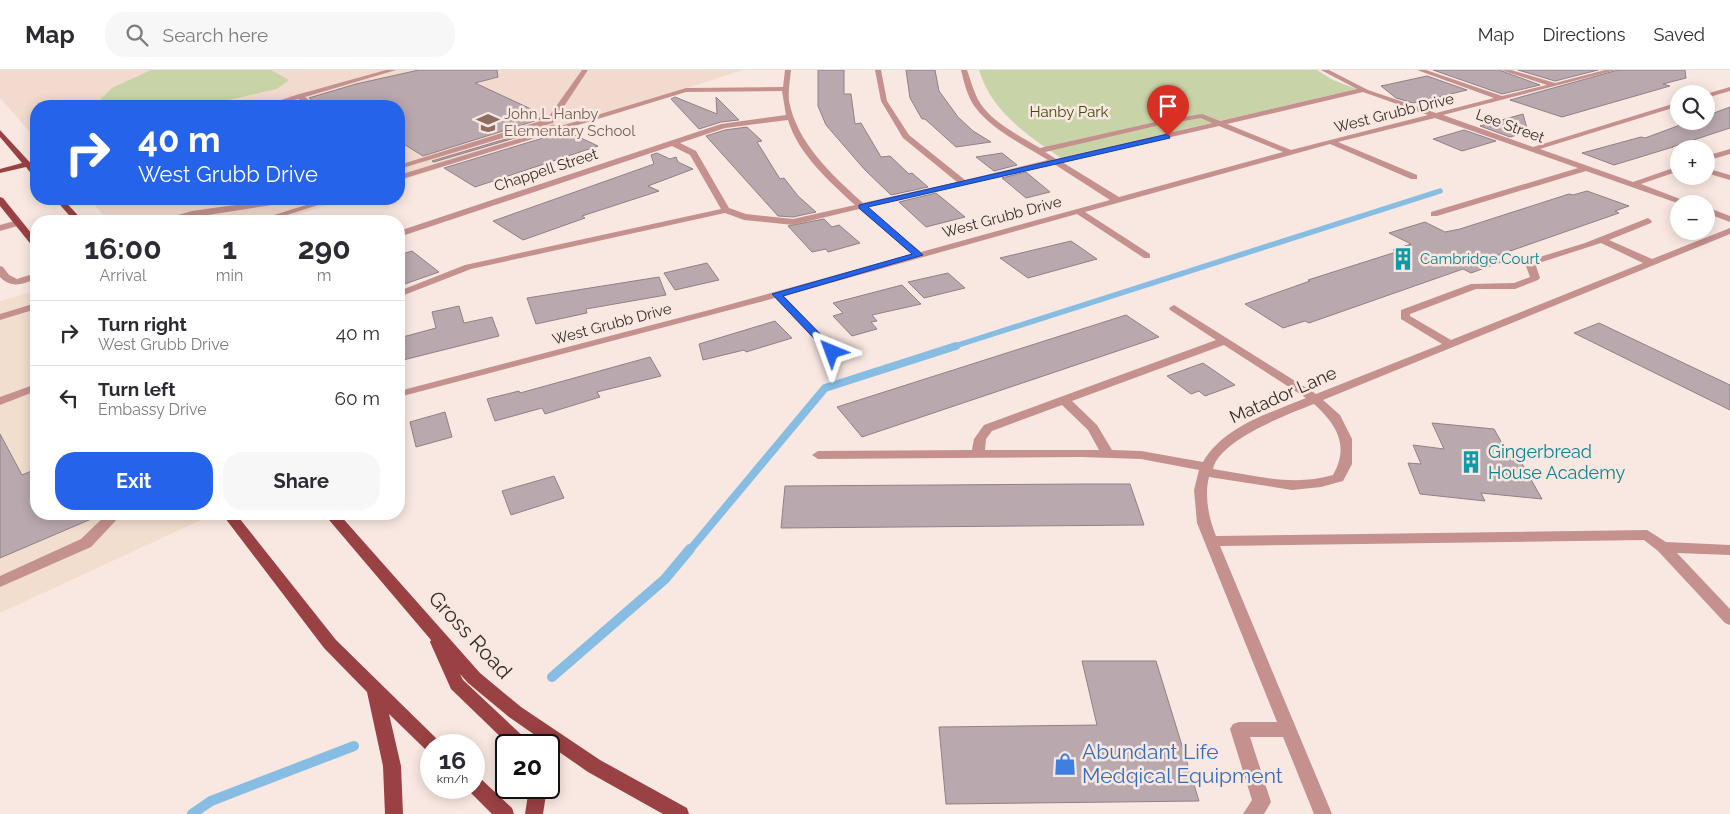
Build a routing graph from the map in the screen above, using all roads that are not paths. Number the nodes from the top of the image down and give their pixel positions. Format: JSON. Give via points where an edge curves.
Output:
{"nodes":[{"id":1,"x":393,"y":70,"type":"edge"},
{"id":2,"x":585,"y":70,"type":"edge"},
{"id":3,"x":788,"y":70,"type":"edge"},
{"id":4,"x":878,"y":70,"type":"edge"},
{"id":5,"x":964,"y":70,"type":"edge"},
{"id":6,"x":1324,"y":70,"type":"edge"},
{"id":7,"x":1420,"y":70,"type":"edge"},
{"id":8,"x":1504,"y":70,"type":"edge"},
{"id":9,"x":1612,"y":70,"type":"edge"},
{"id":10,"x":1556,"y":85,"type":"junction"},
{"id":11,"x":786,"y":89,"type":"junction"},
{"id":12,"x":1730,"y":89,"type":"edge"},
{"id":13,"x":1364,"y":90,"type":"junction"},
{"id":14,"x":1715,"y":93,"type":"edge"},
{"id":15,"x":298,"y":96,"type":"junction"},
{"id":16,"x":1503,"y":99,"type":"junction"},
{"id":17,"x":286,"y":100,"type":"edge"},
{"id":18,"x":304,"y":100,"type":"edge"},
{"id":19,"x":1670,"y":107,"type":"edge"},
{"id":20,"x":1441,"y":116,"type":"junction"},
{"id":21,"x":791,"y":117,"type":"junction"},
{"id":22,"x":1224,"y":124,"type":"junction"},
{"id":23,"x":0,"y":132,"type":"edge"},
{"id":24,"x":673,"y":142,"type":"junction"},
{"id":25,"x":1331,"y":142,"type":"junction"},
{"id":26,"x":1533,"y":148,"type":"junction"},
{"id":27,"x":1039,"y":151,"type":"junction"},
{"id":28,"x":1730,"y":151,"type":"edge"},
{"id":29,"x":1292,"y":153,"type":"junction"},
{"id":30,"x":1715,"y":156,"type":"edge"},
{"id":31,"x":30,"y":161,"type":"edge"},
{"id":32,"x":1055,"y":161,"type":"junction"},
{"id":33,"x":30,"y":164,"type":"edge"},
{"id":34,"x":405,"y":164,"type":"edge"},
{"id":35,"x":1587,"y":168,"type":"junction"},
{"id":36,"x":0,"y":171,"type":"edge"},
{"id":37,"x":1670,"y":171,"type":"edge"},
{"id":38,"x":1715,"y":173,"type":"edge"},
{"id":39,"x":405,"y":176,"type":"edge"},
{"id":40,"x":1414,"y":177,"type":"dead end"},
{"id":41,"x":1730,"y":178,"type":"edge"},
{"id":42,"x":964,"y":183,"type":"junction"},
{"id":43,"x":1634,"y":184,"type":"junction"},
{"id":44,"x":1670,"y":197,"type":"edge"},
{"id":45,"x":0,"y":200,"type":"edge"},
{"id":46,"x":1117,"y":200,"type":"junction"},
{"id":47,"x":64,"y":205,"type":"edge"},
{"id":48,"x":259,"y":205,"type":"edge"},
{"id":49,"x":312,"y":205,"type":"edge"},
{"id":50,"x":862,"y":206,"type":"junction"},
{"id":51,"x":726,"y":210,"type":"junction"},
{"id":52,"x":1078,"y":211,"type":"junction"},
{"id":53,"x":1715,"y":213,"type":"edge"},
{"id":54,"x":1434,"y":214,"type":"dead end"},
{"id":55,"x":74,"y":215,"type":"edge"},
{"id":56,"x":184,"y":215,"type":"edge"},
{"id":57,"x":279,"y":215,"type":"edge"},
{"id":58,"x":1730,"y":219,"type":"edge"},
{"id":59,"x":1648,"y":221,"type":"dead end"},
{"id":60,"x":18,"y":223,"type":"junction"},
{"id":61,"x":0,"y":228,"type":"edge"},
{"id":62,"x":1730,"y":231,"type":"edge"},
{"id":63,"x":405,"y":232,"type":"edge"},
{"id":64,"x":30,"y":238,"type":"edge"},
{"id":65,"x":1601,"y":240,"type":"junction"},
{"id":66,"x":919,"y":255,"type":"junction"},
{"id":67,"x":1147,"y":256,"type":"dead end"},
{"id":68,"x":1652,"y":263,"type":"junction"},
{"id":69,"x":0,"y":269,"type":"edge"},
{"id":70,"x":30,"y":278,"type":"edge"},
{"id":71,"x":405,"y":292,"type":"edge"},
{"id":72,"x":777,"y":294,"type":"junction"},
{"id":73,"x":30,"y":308,"type":"edge"},
{"id":74,"x":1174,"y":308,"type":"dead end"},
{"id":75,"x":0,"y":317,"type":"edge"},
{"id":76,"x":1224,"y":341,"type":"junction"},
{"id":77,"x":1450,"y":344,"type":"junction"},
{"id":78,"x":832,"y":352,"type":"dead end"},
{"id":79,"x":30,"y":389,"type":"edge"},
{"id":80,"x":405,"y":392,"type":"edge"},
{"id":81,"x":1314,"y":399,"type":"junction"},
{"id":82,"x":1064,"y":400,"type":"junction"},
{"id":83,"x":0,"y":401,"type":"edge"},
{"id":84,"x":978,"y":454,"type":"junction"},
{"id":85,"x":1108,"y":454,"type":"junction"},
{"id":86,"x":818,"y":455,"type":"dead end"},
{"id":87,"x":1206,"y":470,"type":"junction"},
{"id":88,"x":109,"y":520,"type":"edge"},
{"id":89,"x":234,"y":520,"type":"edge"},
{"id":90,"x":336,"y":520,"type":"edge"},
{"id":91,"x":1212,"y":541,"type":"junction"},
{"id":92,"x":1663,"y":547,"type":"junction"},
{"id":93,"x":1730,"y":550,"type":"edge"},
{"id":94,"x":0,"y":582,"type":"edge"},
{"id":95,"x":1730,"y":619,"type":"edge"},
{"id":96,"x":432,"y":628,"type":"junction"},
{"id":97,"x":374,"y":689,"type":"junction"},
{"id":98,"x":1287,"y":730,"type":"junction"},
{"id":99,"x":421,"y":734,"type":"edge"},
{"id":100,"x":510,"y":734,"type":"edge"},
{"id":101,"x":485,"y":795,"type":"edge"},
{"id":102,"x":536,"y":799,"type":"edge"},
{"id":103,"x":394,"y":814,"type":"edge"},
{"id":104,"x":505,"y":814,"type":"edge"},
{"id":105,"x":534,"y":814,"type":"edge"},
{"id":106,"x":680,"y":814,"type":"edge"},
{"id":107,"x":1252,"y":814,"type":"edge"},
{"id":108,"x":1323,"y":814,"type":"edge"}],
"edges":[{"from":1,"to":15,"type":"street"},
{"from":2,"to":34,"type":"street","via":[[550,121]]},
{"from":3,"to":11,"type":"street"},
{"from":4,"to":42,"type":"street","via":[[884,101],[906,136]]},
{"from":5,"to":27,"type":"street","via":[[970,93],[978,106],[1010,133]]},
{"from":6,"to":13,"type":"street","name":"Lee Street"},
{"from":7,"to":16,"type":"street"},
{"from":8,"to":10,"type":"street"},
{"from":9,"to":10,"type":"street","name":"West Grubb Drive"},
{"from":10,"to":16,"type":"street","name":"West Grubb Drive"},
{"from":11,"to":21,"type":"street"},
{"from":11,"to":39,"type":"street","via":[[686,90]]},
{"from":12,"to":14,"type":"street"},
{"from":13,"to":20,"type":"street","name":"Lee Street"},
{"from":13,"to":22,"type":"street"},
{"from":15,"to":17,"type":"street"},
{"from":15,"to":18,"type":"street"},
{"from":16,"to":20,"type":"street","name":"West Grubb Drive"},
{"from":19,"to":26,"type":"street"},
{"from":20,"to":25,"type":"street","name":"West Grubb Drive"},
{"from":20,"to":26,"type":"street","name":"Lee Street"},
{"from":21,"to":24,"type":"street","name":"Chappell Street","via":[[724,126]]},
{"from":21,"to":50,"type":"street","via":[[816,161],[838,187]]},
{"from":22,"to":27,"type":"street","via":[[1202,116],[1188,117]]},
{"from":22,"to":29,"type":"street"},
{"from":22,"to":32,"type":"street"},
{"from":23,"to":31,"type":"main road"},
{"from":24,"to":51,"type":"street","via":[[693,153]]},
{"from":24,"to":63,"type":"street","name":"Chappell Street"},
{"from":25,"to":29,"type":"street","name":"West Grubb Drive"},
{"from":25,"to":40,"type":"street"},
{"from":26,"to":35,"type":"street","name":"Lee Street"},
{"from":27,"to":32,"type":"street"},
{"from":28,"to":30,"type":"street"},
{"from":29,"to":46,"type":"street","name":"West Grubb Drive"},
{"from":32,"to":42,"type":"street"},
{"from":32,"to":46,"type":"street"},
{"from":33,"to":36,"type":"main road"},
{"from":35,"to":43,"type":"street","name":"Lee Street"},
{"from":35,"to":54,"type":"street"},
{"from":37,"to":43,"type":"street"},
{"from":38,"to":41,"type":"street"},
{"from":42,"to":50,"type":"street"},
{"from":43,"to":44,"type":"street","name":"Lee Street"},
{"from":45,"to":60,"type":"main road"},
{"from":46,"to":52,"type":"street","name":"West Grubb Drive"},
{"from":47,"to":55,"type":"main road"},
{"from":48,"to":56,"type":"street"},
{"from":49,"to":57,"type":"street"},
{"from":50,"to":51,"type":"street","via":[[793,222],[744,217]]},
{"from":50,"to":66,"type":"street"},
{"from":51,"to":71,"type":"street","via":[[468,268]]},
{"from":52,"to":66,"type":"street","name":"West Grubb Drive"},
{"from":52,"to":67,"type":"street"},
{"from":53,"to":58,"type":"street"},
{"from":59,"to":65,"type":"street"},
{"from":60,"to":61,"type":"street"},
{"from":60,"to":64,"type":"main road"},
{"from":62,"to":68,"type":"street","name":"Matador Lane"},
{"from":65,"to":68,"type":"street"},
{"from":65,"to":77,"type":"street","via":[[1536,261],[1531,266],[1535,278],[1515,286],[1475,286],[1405,312],[1409,320]]},
{"from":66,"to":72,"type":"street","name":"West Grubb Drive"},
{"from":68,"to":77,"type":"street","name":"Matador Lane"},
{"from":69,"to":70,"type":"street","via":[[5,277],[16,283]]},
{"from":72,"to":78,"type":"street"},
{"from":72,"to":80,"type":"street","name":"West Grubb Drive"},
{"from":73,"to":75,"type":"street"},
{"from":74,"to":76,"type":"street"},
{"from":76,"to":81,"type":"street"},
{"from":76,"to":82,"type":"street"},
{"from":77,"to":81,"type":"street","name":"Matador Lane"},
{"from":79,"to":83,"type":"street"},
{"from":81,"to":87,"type":"street","name":"Matador Lane","via":[[1261,421],[1228,440]]},
{"from":81,"to":87,"type":"street","via":[[1336,418],[1346,439],[1346,464],[1338,478],[1292,486]]},
{"from":82,"to":84,"type":"street","via":[[988,428],[980,439]]},
{"from":82,"to":85,"type":"street","via":[[1093,428]]},
{"from":84,"to":85,"type":"street"},
{"from":84,"to":86,"type":"street"},
{"from":85,"to":87,"type":"street","via":[[1141,456]]},
{"from":87,"to":91,"type":"street","name":"Matador Lane","via":[[1201,496],[1204,523]]},
{"from":88,"to":94,"type":"street","via":[[86,543]]},
{"from":89,"to":97,"type":"main road","via":[[330,644]]},
{"from":90,"to":96,"type":"main road","name":"Gross Road"},
{"from":91,"to":92,"type":"street","via":[[1647,535]]},
{"from":91,"to":98,"type":"street","name":"Matador Lane"},
{"from":92,"to":93,"type":"street"},
{"from":92,"to":95,"type":"street"},
{"from":96,"to":100,"type":"main road","via":[[456,684]]},
{"from":96,"to":106,"type":"main road","name":"Gross Road","via":[[474,678],[515,712],[594,766]]},
{"from":97,"to":99,"type":"main road"},
{"from":97,"to":103,"type":"main road","via":[[392,762]]},
{"from":98,"to":107,"type":"street","via":[[1239,729],[1262,802]]},
{"from":98,"to":108,"type":"street","name":"Matador Lane"},
{"from":101,"to":104,"type":"main road"},
{"from":102,"to":105,"type":"main road"}]}
